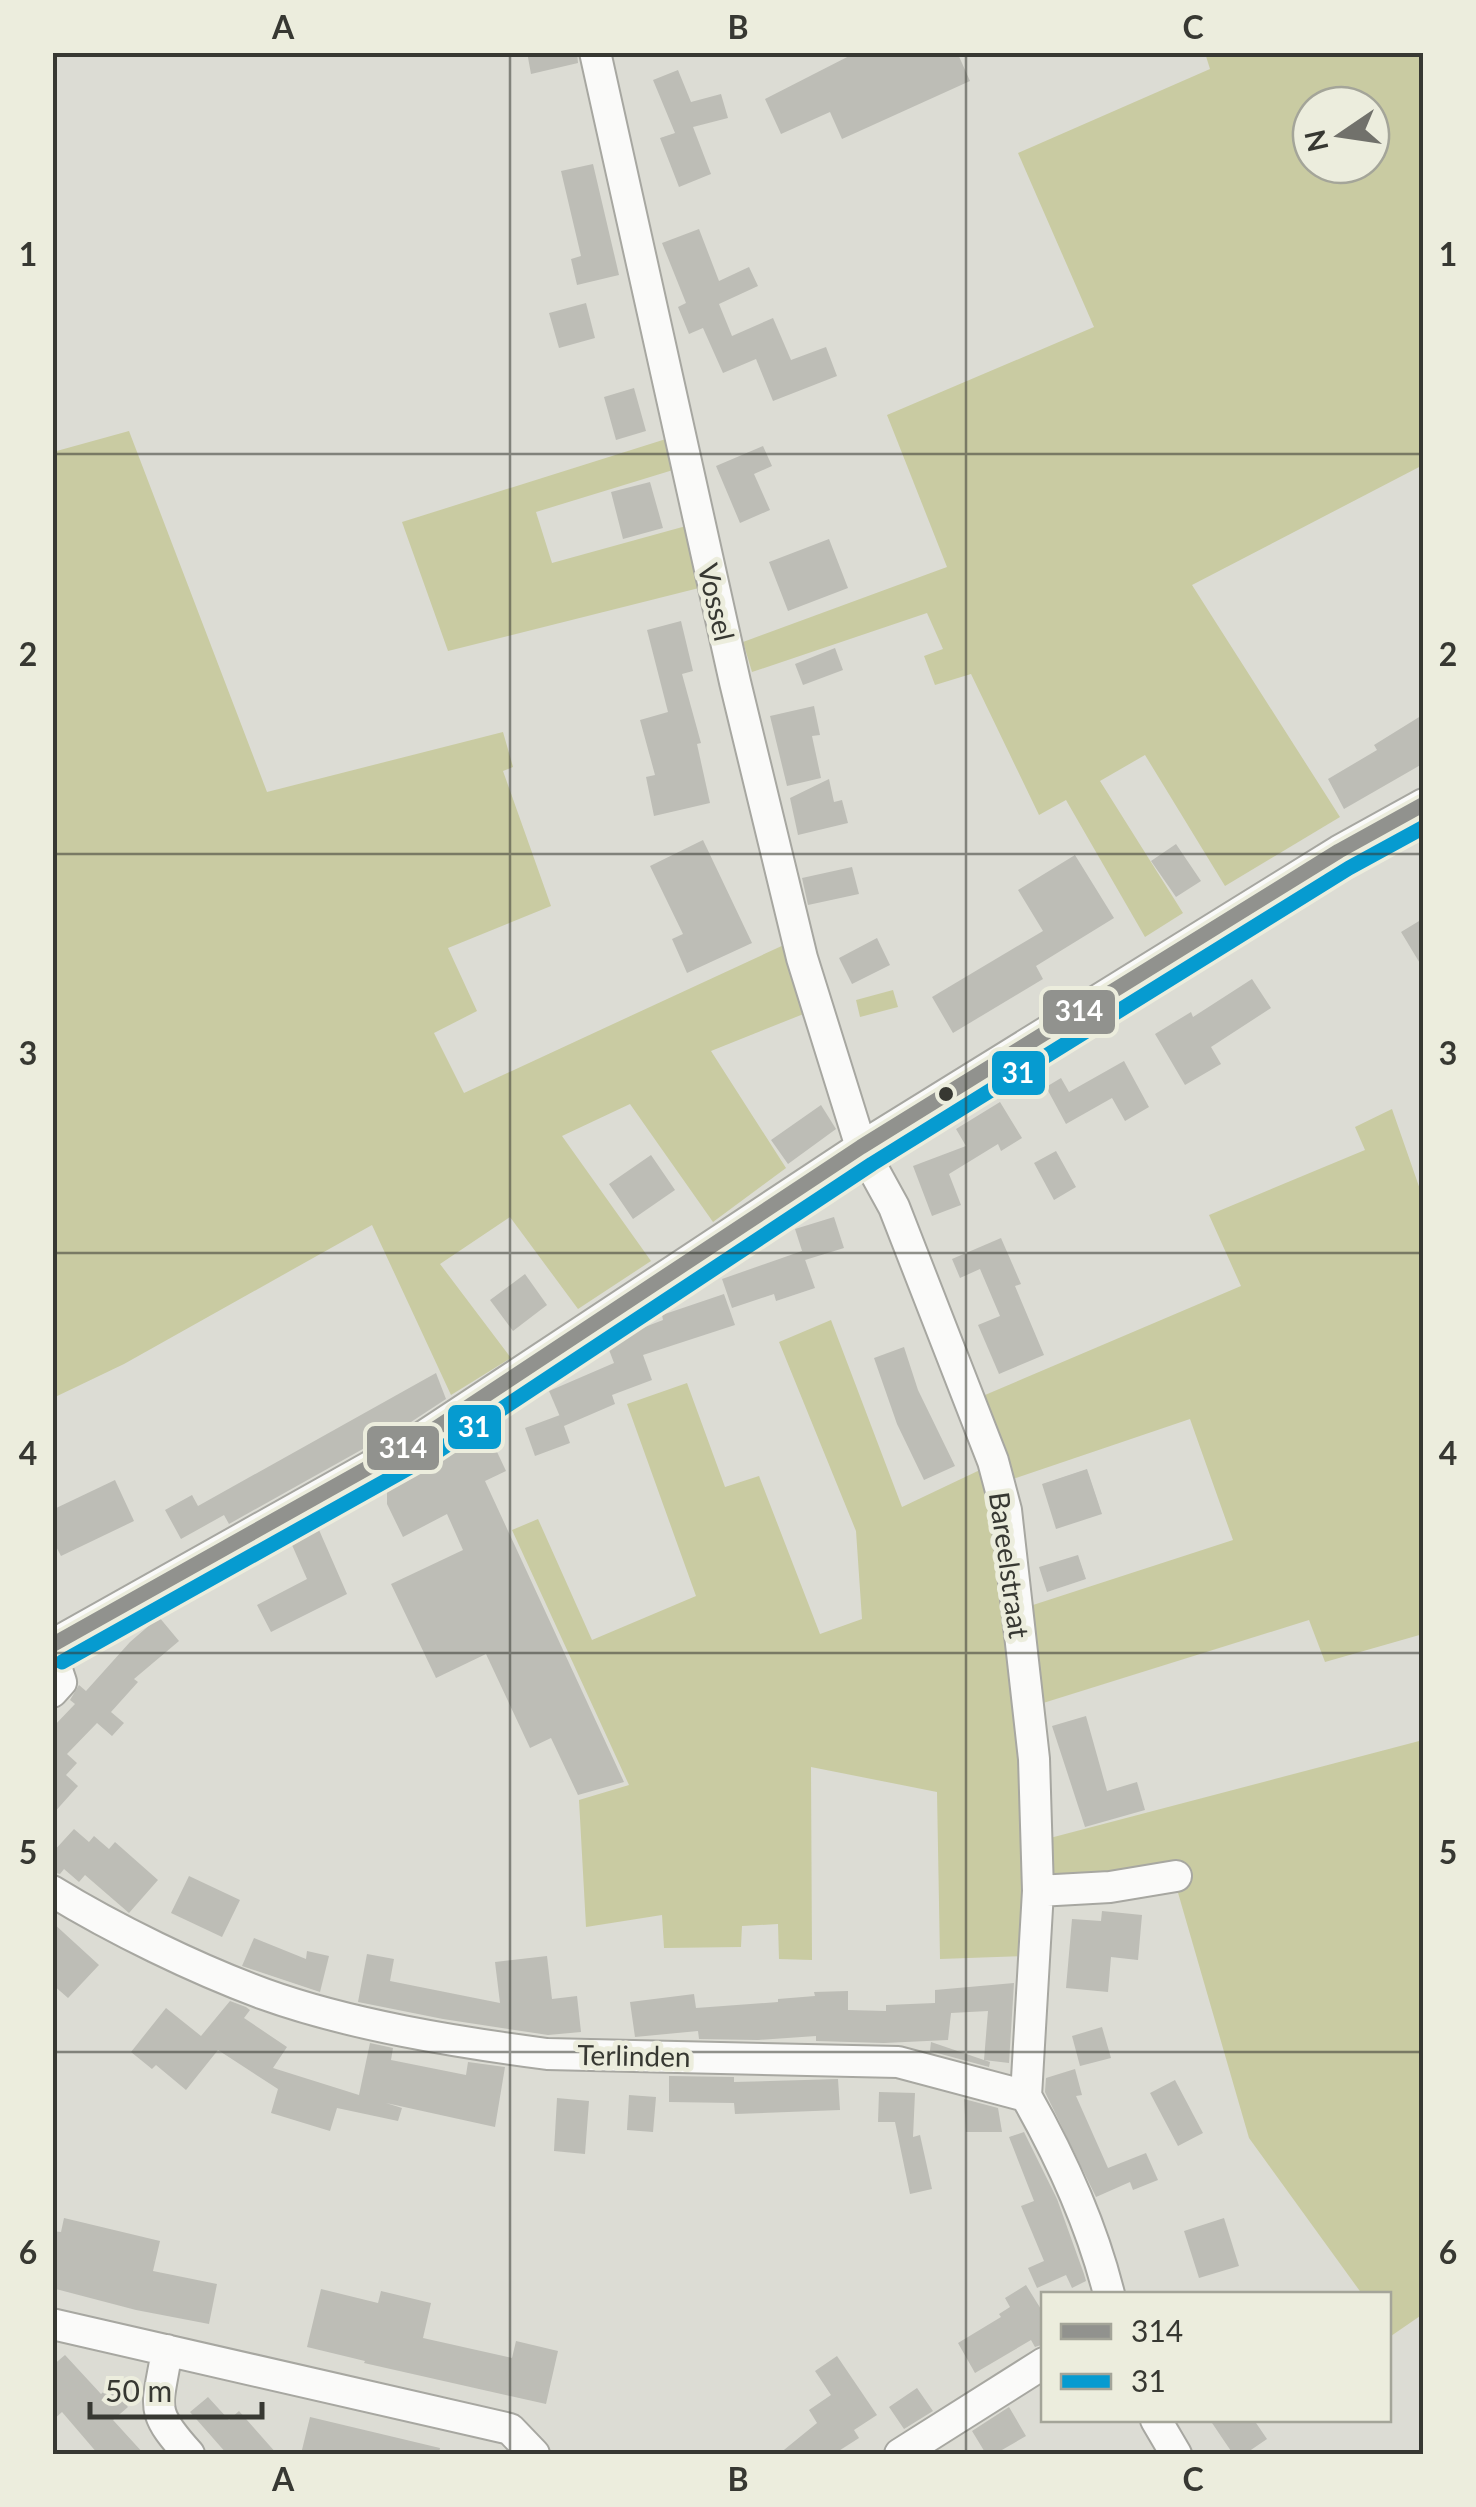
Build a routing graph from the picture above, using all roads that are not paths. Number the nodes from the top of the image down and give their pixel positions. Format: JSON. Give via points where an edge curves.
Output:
{"nodes":[{"id":1,"x":594,"y":52,"type":"edge"},
{"id":2,"x":1424,"y":804,"type":"edge"},
{"id":3,"x":861,"y":1147,"type":"junction"},
{"id":4,"x":52,"y":1645,"type":"edge"},
{"id":5,"x":52,"y":1654,"type":"edge"},
{"id":6,"x":52,"y":1692,"type":"edge"},
{"id":7,"x":1176,"y":1876,"type":"dead end"},
{"id":8,"x":52,"y":1890,"type":"edge"},
{"id":9,"x":1038,"y":1891,"type":"junction"},
{"id":10,"x":1026,"y":2096,"type":"junction"},
{"id":11,"x":1108,"y":2292,"type":"edge"},
{"id":12,"x":52,"y":2324,"type":"edge"},
{"id":13,"x":166,"y":2350,"type":"junction"},
{"id":14,"x":1041,"y":2365,"type":"edge"},
{"id":15,"x":1157,"y":2422,"type":"edge"},
{"id":16,"x":190,"y":2454,"type":"edge"},
{"id":17,"x":534,"y":2454,"type":"edge"},
{"id":18,"x":900,"y":2454,"type":"edge"},
{"id":19,"x":1176,"y":2454,"type":"edge"}],
"edges":[{"from":1,"to":3,"type":"street","name":"Vossel","via":[[802,958]]},
{"from":2,"to":3,"type":"street"},
{"from":3,"to":4,"type":"street","via":[[420,1438]]},
{"from":3,"to":9,"type":"street","name":"Bareelstraat","via":[[894,1207],[1006,1510],[1034,1759]]},
{"from":5,"to":6,"type":"street","via":[[61,1682]]},
{"from":7,"to":9,"type":"street"},
{"from":8,"to":10,"type":"street","name":"Terlinden","via":[[239,1984],[324,2012],[547,2054],[898,2062]]},
{"from":9,"to":10,"type":"street","name":"Bareelstraat"},
{"from":10,"to":11,"type":"street","via":[[1048,2134]]},
{"from":12,"to":13,"type":"street"},
{"from":13,"to":16,"type":"street","via":[[157,2412]]},
{"from":13,"to":17,"type":"street","via":[[510,2429]]},
{"from":14,"to":18,"type":"street"},
{"from":15,"to":19,"type":"street"}]}
